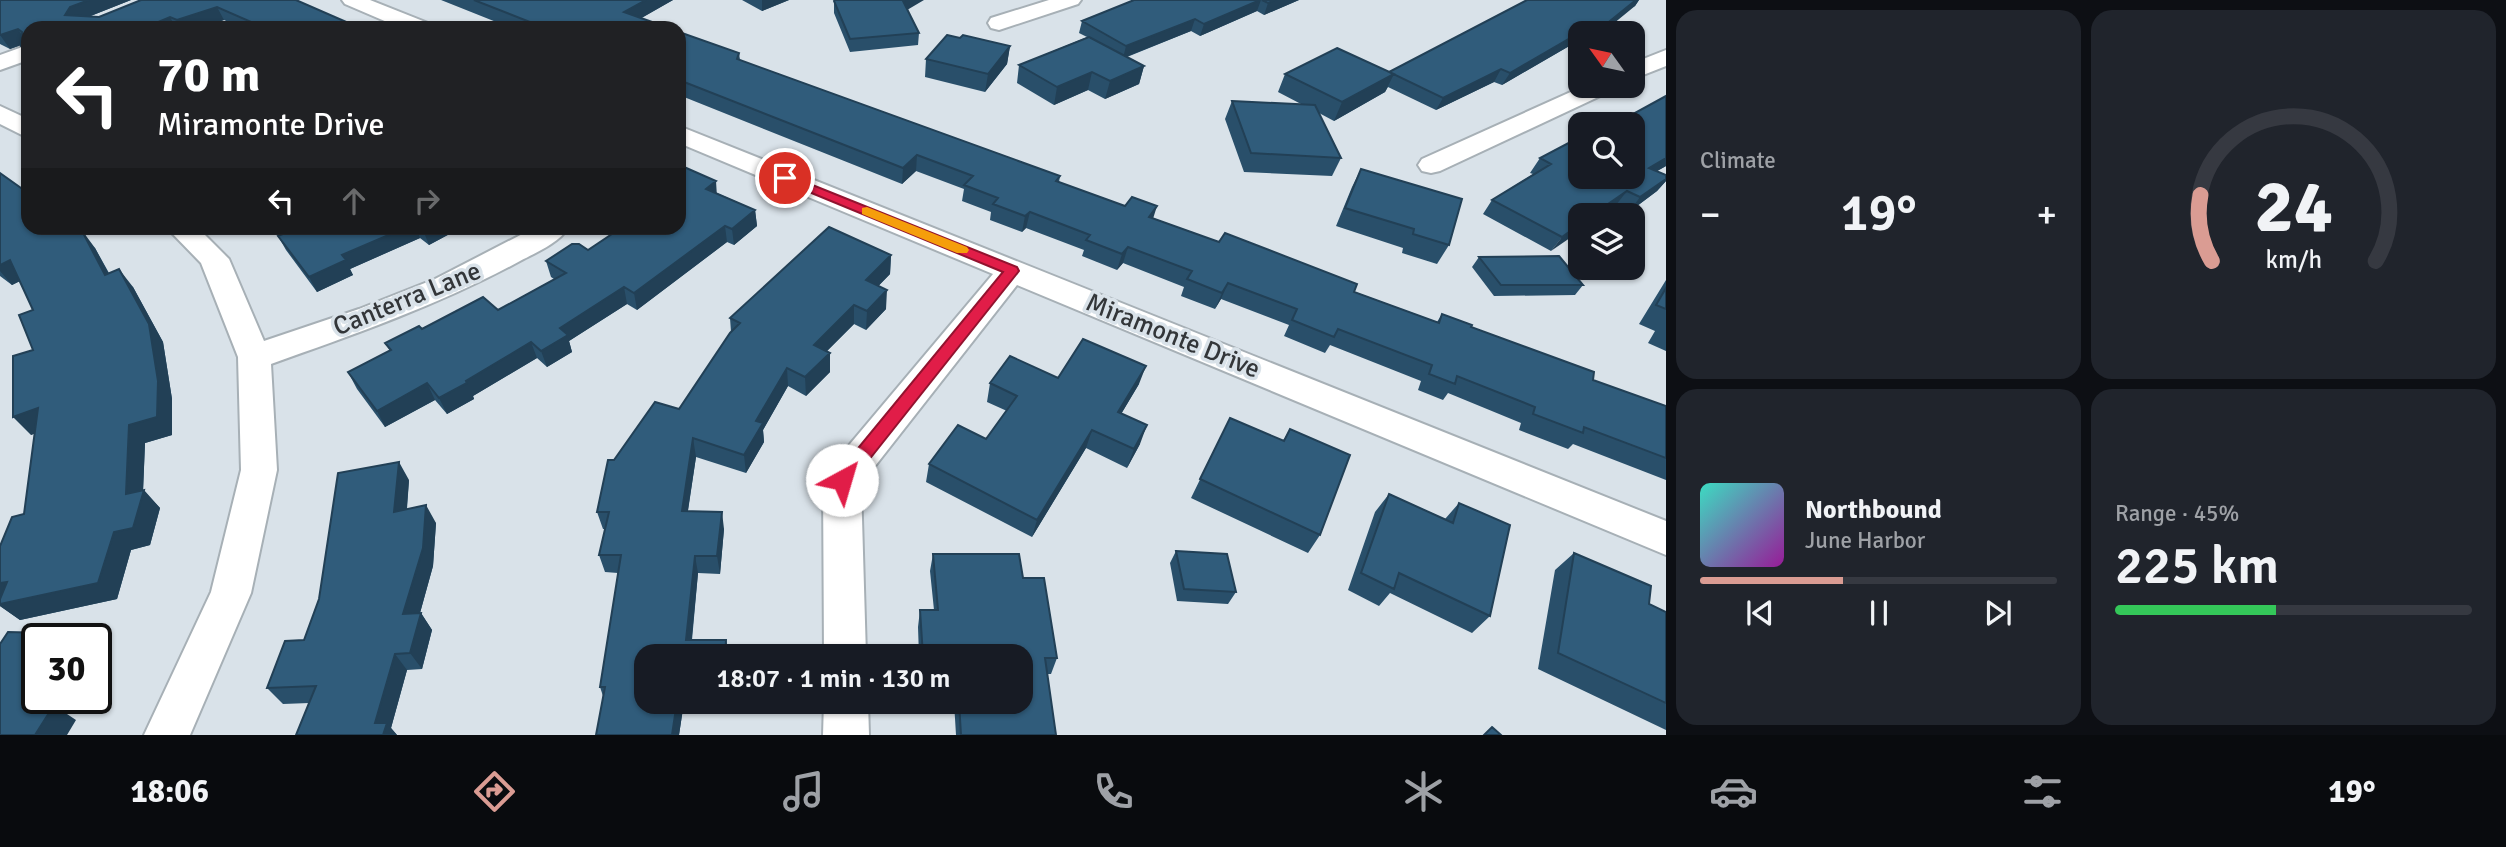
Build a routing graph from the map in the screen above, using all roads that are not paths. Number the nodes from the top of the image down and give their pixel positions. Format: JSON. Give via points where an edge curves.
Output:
{"nodes":[{"id":1,"x":352,"y":0,"type":"edge"},
{"id":2,"x":1071,"y":0,"type":"edge"},
{"id":3,"x":403,"y":21,"type":"edge"},
{"id":4,"x":999,"y":23,"type":"dead end"},
{"id":5,"x":21,"y":55,"type":"edge"},
{"id":6,"x":1666,"y":57,"type":"edge"},
{"id":7,"x":0,"y":63,"type":"edge"},
{"id":8,"x":1645,"y":67,"type":"edge"},
{"id":9,"x":1576,"y":98,"type":"edge"},
{"id":10,"x":0,"y":113,"type":"edge"},
{"id":11,"x":21,"y":126,"type":"edge"},
{"id":12,"x":686,"y":139,"type":"edge"},
{"id":13,"x":1430,"y":165,"type":"dead end"},
{"id":14,"x":188,"y":235,"type":"edge"},
{"id":15,"x":543,"y":235,"type":"edge"},
{"id":16,"x":1012,"y":271,"type":"junction"},
{"id":17,"x":254,"y":357,"type":"junction"},
{"id":18,"x":1666,"y":538,"type":"edge"},
{"id":19,"x":845,"y":644,"type":"edge"},
{"id":20,"x":846,"y":714,"type":"edge"},
{"id":21,"x":167,"y":735,"type":"edge"},
{"id":22,"x":846,"y":735,"type":"edge"}],
"edges":[{"from":1,"to":3,"type":"street"},
{"from":2,"to":4,"type":"street"},
{"from":5,"to":7,"type":"street"},
{"from":6,"to":8,"type":"street"},
{"from":9,"to":13,"type":"street"},
{"from":10,"to":11,"type":"street"},
{"from":12,"to":16,"type":"street","name":"Miramonte Drive"},
{"from":14,"to":17,"type":"street","via":[[214,259]]},
{"from":15,"to":17,"type":"street","name":"Canterra Lane","via":[[408,304]]},
{"from":16,"to":18,"type":"street","name":"Miramonte Drive"},
{"from":16,"to":19,"type":"street","via":[[842,480]]},
{"from":17,"to":21,"type":"street","via":[[259,470],[231,593]]},
{"from":20,"to":22,"type":"street"}]}
